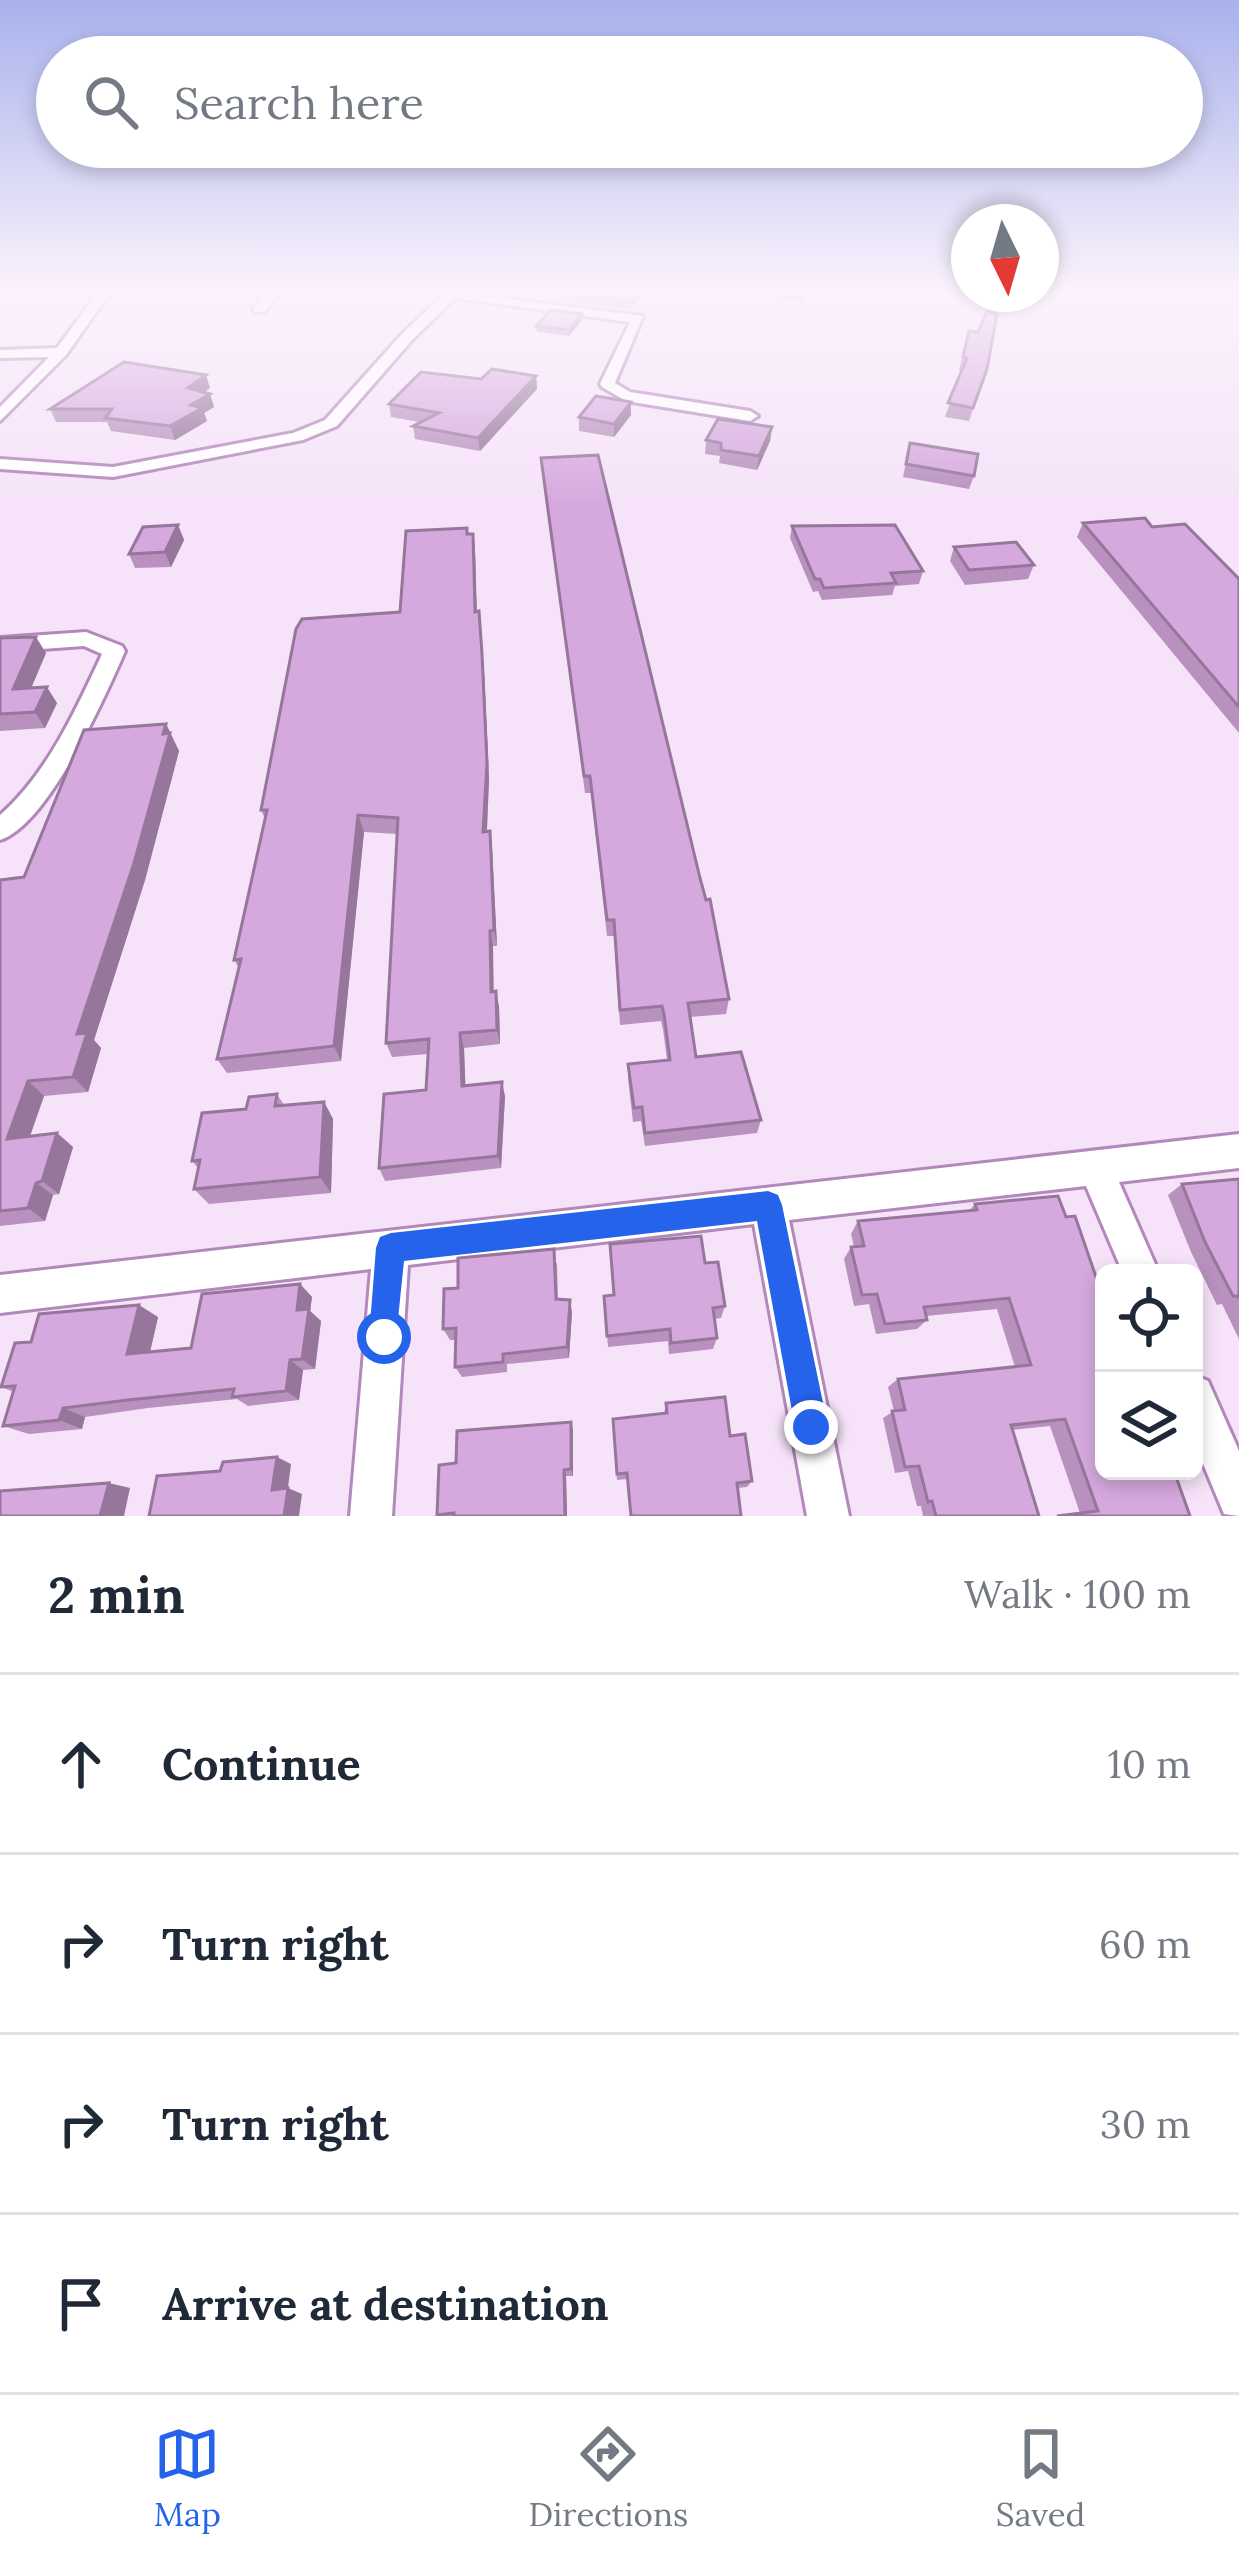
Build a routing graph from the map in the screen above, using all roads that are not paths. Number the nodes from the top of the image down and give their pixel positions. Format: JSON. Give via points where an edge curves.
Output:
{"nodes":[{"id":1,"x":52,"y":362,"type":"edge"},
{"id":2,"x":388,"y":362,"type":"edge"},
{"id":3,"x":617,"y":362,"type":"edge"},
{"id":4,"x":0,"y":416,"type":"edge"},
{"id":5,"x":749,"y":416,"type":"dead end"},
{"id":6,"x":0,"y":464,"type":"edge"},
{"id":7,"x":0,"y":645,"type":"edge"},
{"id":8,"x":0,"y":830,"type":"edge"},
{"id":9,"x":1239,"y":1151,"type":"edge"},
{"id":10,"x":1096,"y":1168,"type":"junction"},
{"id":11,"x":768,"y":1205,"type":"junction"},
{"id":12,"x":391,"y":1248,"type":"junction"},
{"id":13,"x":1137,"y":1264,"type":"edge"},
{"id":14,"x":0,"y":1294,"type":"edge"},
{"id":15,"x":1203,"y":1416,"type":"edge"},
{"id":16,"x":1239,"y":1499,"type":"edge"},
{"id":17,"x":371,"y":1516,"type":"edge"},
{"id":18,"x":828,"y":1516,"type":"edge"}],
"edges":[{"from":1,"to":4,"type":"street"},
{"from":2,"to":6,"type":"street","via":[[331,423],[297,437],[112,472]]},
{"from":3,"to":5,"type":"street","via":[[607,383],[626,396]]},
{"from":7,"to":8,"type":"street","via":[[86,639],[113,651],[52,766]]},
{"from":9,"to":10,"type":"street"},
{"from":10,"to":11,"type":"street"},
{"from":10,"to":13,"type":"street"},
{"from":11,"to":12,"type":"street"},
{"from":11,"to":18,"type":"street"},
{"from":12,"to":14,"type":"street"},
{"from":12,"to":17,"type":"street"},
{"from":15,"to":16,"type":"street"}]}
